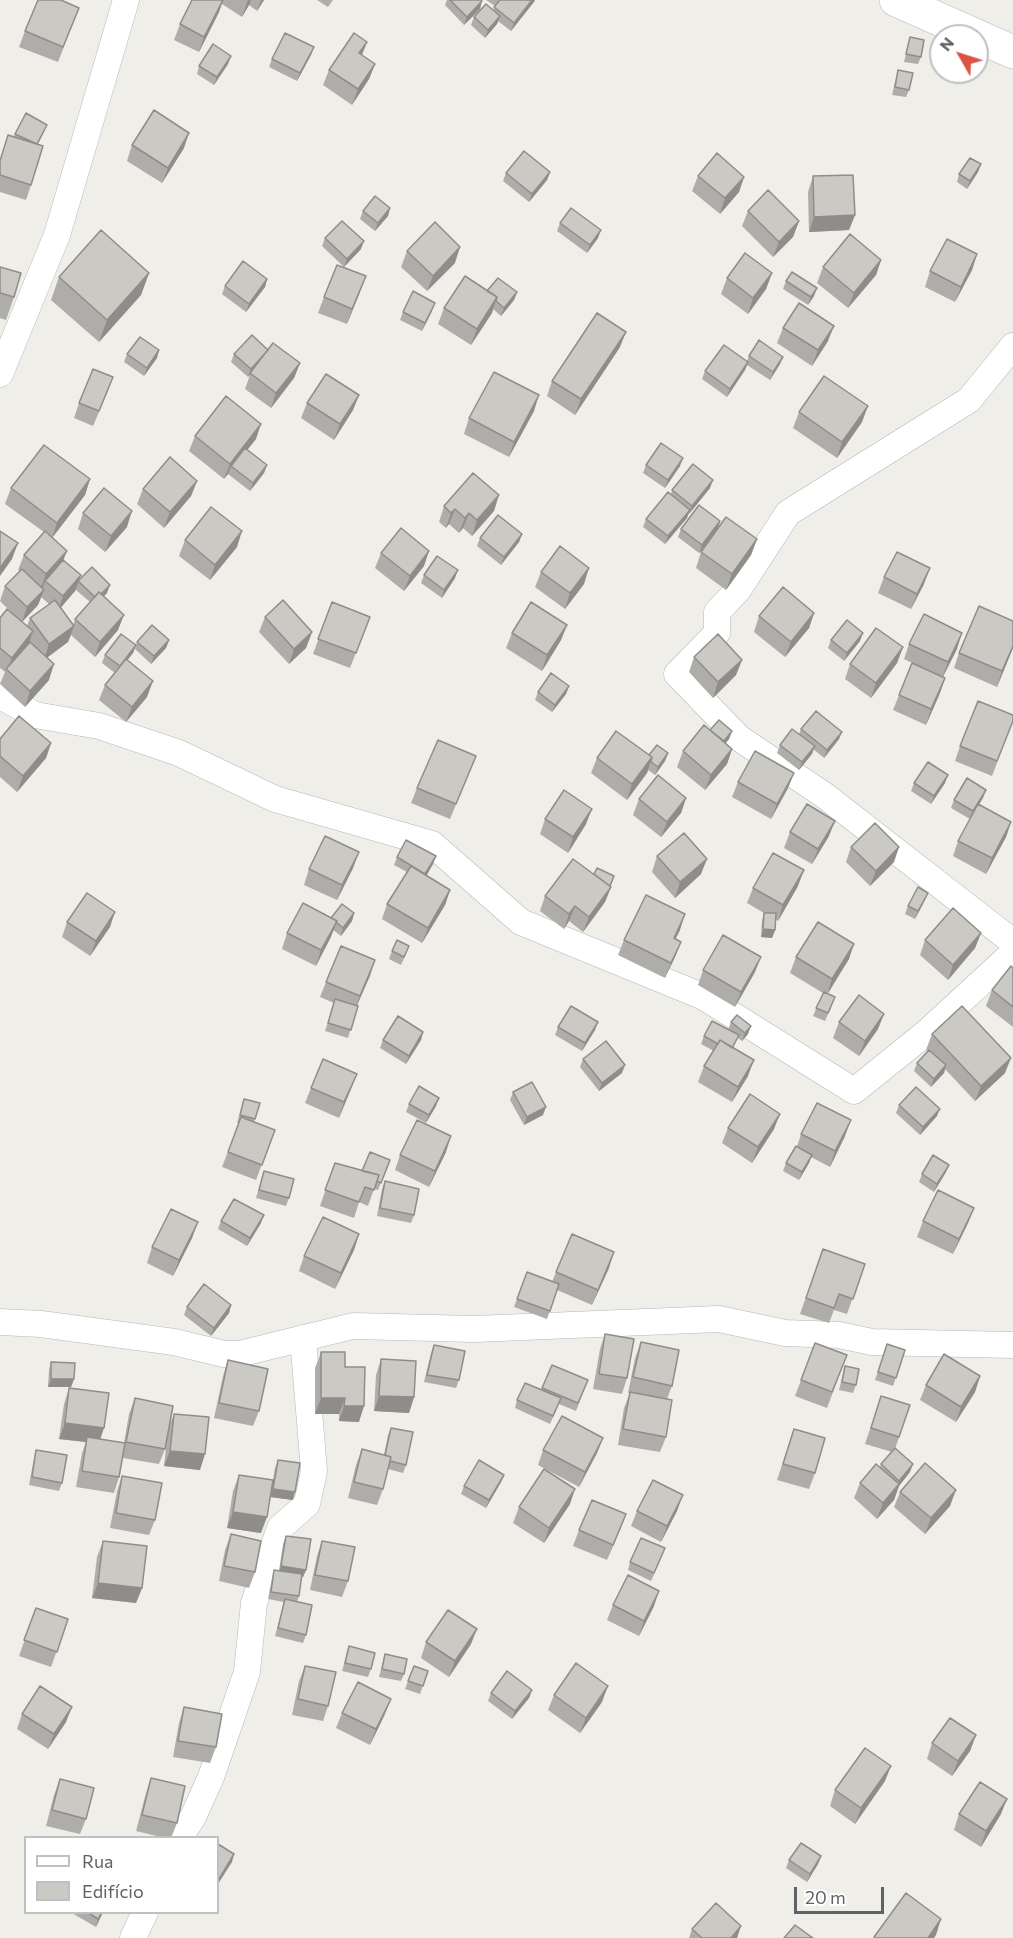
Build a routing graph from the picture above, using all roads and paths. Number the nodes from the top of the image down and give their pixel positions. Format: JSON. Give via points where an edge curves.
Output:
{"nodes":[{"id":1,"x":126,"y":0,"type":"edge"},
{"id":2,"x":896,"y":0,"type":"edge"},
{"id":3,"x":950,"y":24,"type":"edge"},
{"id":4,"x":989,"y":41,"type":"edge"},
{"id":5,"x":1013,"y":52,"type":"edge"},
{"id":6,"x":1013,"y":346,"type":"edge"},
{"id":7,"x":0,"y":374,"type":"edge"},
{"id":8,"x":0,"y":696,"type":"edge"},
{"id":9,"x":1013,"y":942,"type":"edge"},
{"id":10,"x":1013,"y":953,"type":"edge"},
{"id":11,"x":0,"y":1322,"type":"edge"},
{"id":12,"x":303,"y":1338,"type":"junction"},
{"id":13,"x":1013,"y":1345,"type":"edge"},
{"id":14,"x":180,"y":1836,"type":"edge"},
{"id":15,"x":144,"y":1914,"type":"edge"},
{"id":16,"x":133,"y":1938,"type":"edge"}],
"edges":[{"from":1,"to":7,"type":"street","via":[[57,235]]},
{"from":2,"to":3,"type":"main road"},
{"from":4,"to":5,"type":"main road"},
{"from":6,"to":9,"type":"street","via":[[969,400],[788,513],[738,590],[717,612],[717,633],[677,674],[739,738],[824,795]]},
{"from":8,"to":10,"type":"street","via":[[35,716],[99,726],[179,753],[275,799],[432,844],[522,922],[704,997],[854,1091],[926,1033]]},
{"from":11,"to":12,"type":"street","via":[[174,1342],[224,1354]]},
{"from":12,"to":13,"type":"street","via":[[354,1326],[474,1329],[719,1319],[785,1333],[838,1335],[872,1342]]},
{"from":12,"to":14,"type":"street","via":[[314,1471],[307,1504],[280,1528],[254,1603],[247,1672],[211,1777]]},
{"from":15,"to":16,"type":"street"}]}
